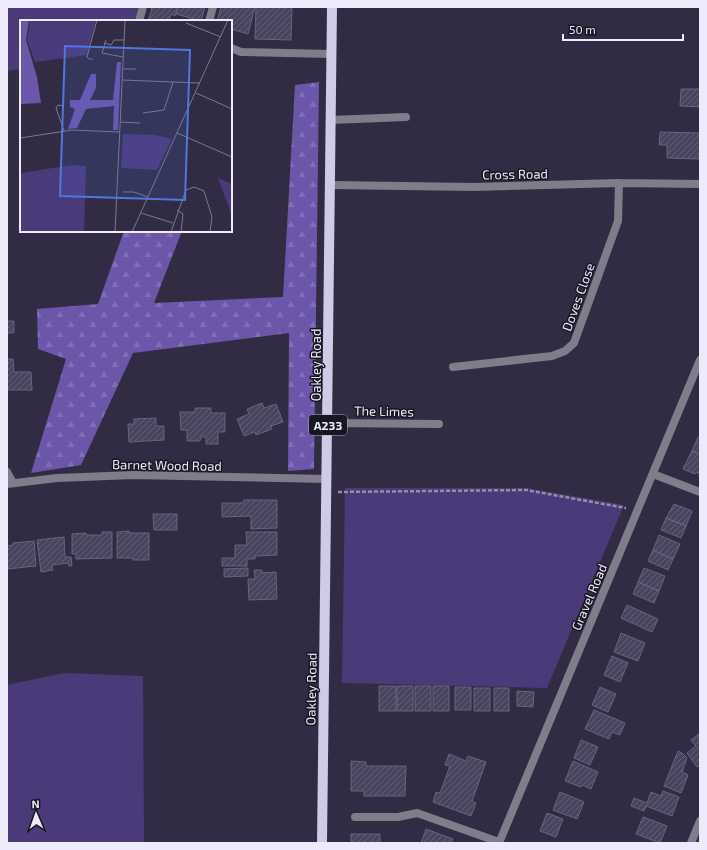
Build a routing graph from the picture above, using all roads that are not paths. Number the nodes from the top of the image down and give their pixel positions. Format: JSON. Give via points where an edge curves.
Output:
{"nodes":[{"id":1,"x":143,"y":7,"type":"edge"},
{"id":2,"x":213,"y":7,"type":"edge"},
{"id":3,"x":332,"y":7,"type":"edge"},
{"id":4,"x":139,"y":20,"type":"edge"},
{"id":5,"x":209,"y":20,"type":"edge"},
{"id":6,"x":232,"y":48,"type":"edge"},
{"id":7,"x":331,"y":54,"type":"junction"},
{"id":8,"x":406,"y":117,"type":"dead end"},
{"id":9,"x":331,"y":120,"type":"junction"},
{"id":10,"x":619,"y":183,"type":"junction"},
{"id":11,"x":700,"y":184,"type":"edge"},
{"id":12,"x":330,"y":185,"type":"junction"},
{"id":13,"x":700,"y":360,"type":"edge"},
{"id":14,"x":452,"y":367,"type":"dead end"},
{"id":15,"x":328,"y":423,"type":"junction"},
{"id":16,"x":439,"y":424,"type":"dead end"},
{"id":17,"x":7,"y":472,"type":"edge"},
{"id":18,"x":653,"y":474,"type":"junction"},
{"id":19,"x":327,"y":478,"type":"junction"},
{"id":20,"x":10,"y":483,"type":"edge"},
{"id":21,"x":700,"y":492,"type":"edge"},
{"id":22,"x":355,"y":817,"type":"dead end"},
{"id":23,"x":700,"y":821,"type":"edge"},
{"id":24,"x":322,"y":843,"type":"edge"},
{"id":25,"x":499,"y":843,"type":"edge"},
{"id":26,"x":691,"y":843,"type":"edge"}],
"edges":[{"from":1,"to":4,"type":"street"},
{"from":2,"to":5,"type":"street"},
{"from":3,"to":7,"type":"main road","name":"Oakley Road","number":"A233"},
{"from":6,"to":7,"type":"street","via":[[241,52]]},
{"from":7,"to":9,"type":"main road","name":"Oakley Road","number":"A233"},
{"from":8,"to":9,"type":"street"},
{"from":9,"to":12,"type":"main road","name":"Oakley Road","number":"A233"},
{"from":10,"to":11,"type":"street","name":"Cross Road"},
{"from":10,"to":12,"type":"street","name":"Cross Road","via":[[475,187]]},
{"from":10,"to":14,"type":"street","name":"Doves Close","via":[[618,221],[574,343],[565,351],[552,356]]},
{"from":12,"to":15,"type":"main road","name":"Oakley Road","number":"A233"},
{"from":13,"to":18,"type":"street","name":"Gravel Road"},
{"from":15,"to":16,"type":"street","name":"The Limes"},
{"from":15,"to":19,"type":"main road","name":"Oakley Road","number":"A233"},
{"from":17,"to":20,"type":"street"},
{"from":18,"to":21,"type":"street"},
{"from":18,"to":25,"type":"street","name":"Gravel Road"},
{"from":19,"to":20,"type":"street","name":"Barnet Wood Road","via":[[134,475],[56,478]]},
{"from":19,"to":24,"type":"main road","name":"Oakley Road","number":"A233"},
{"from":22,"to":25,"type":"street","via":[[398,817],[417,813]]},
{"from":23,"to":26,"type":"street"}]}
